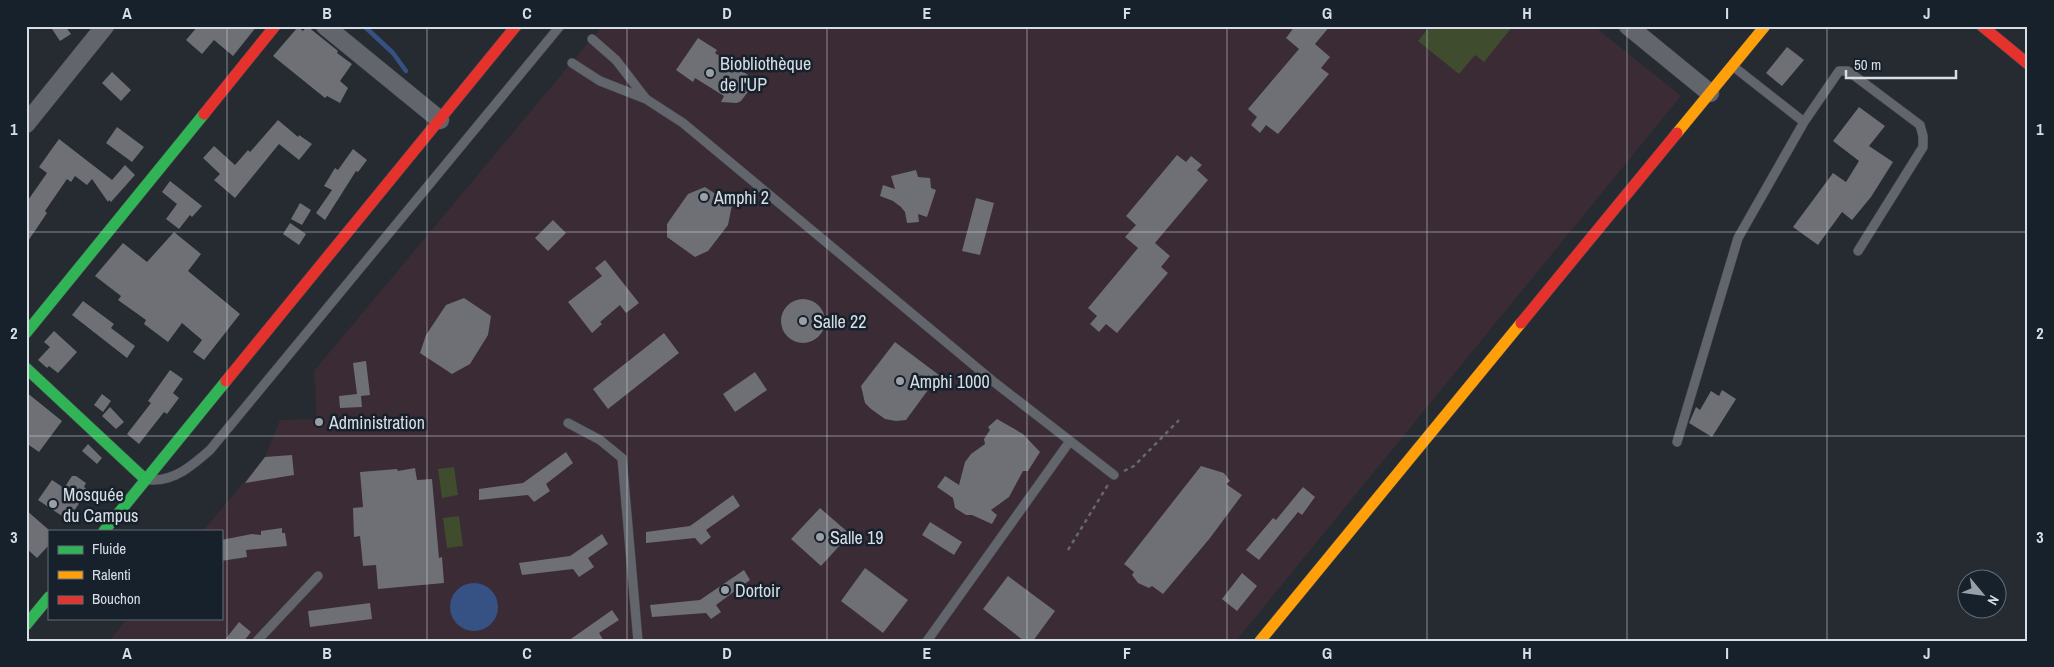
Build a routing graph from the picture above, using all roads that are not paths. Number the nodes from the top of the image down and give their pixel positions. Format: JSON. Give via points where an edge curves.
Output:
{"nodes":[{"id":1,"x":105,"y":26,"type":"edge"},
{"id":2,"x":276,"y":26,"type":"edge"},
{"id":3,"x":325,"y":26,"type":"edge"},
{"id":4,"x":516,"y":26,"type":"edge"},
{"id":5,"x":560,"y":26,"type":"edge"},
{"id":6,"x":1628,"y":26,"type":"edge"},
{"id":7,"x":1765,"y":26,"type":"edge"},
{"id":8,"x":1982,"y":26,"type":"edge"},
{"id":9,"x":592,"y":38,"type":"dead end"},
{"id":10,"x":572,"y":63,"type":"dead end"},
{"id":11,"x":2028,"y":64,"type":"edge"},
{"id":12,"x":1732,"y":66,"type":"junction"},
{"id":13,"x":1710,"y":93,"type":"junction"},
{"id":14,"x":646,"y":99,"type":"junction"},
{"id":15,"x":440,"y":120,"type":"junction"},
{"id":16,"x":1804,"y":122,"type":"junction"},
{"id":17,"x":26,"y":124,"type":"edge"},
{"id":18,"x":1858,"y":251,"type":"dead end"},
{"id":19,"x":26,"y":333,"type":"edge"},
{"id":20,"x":26,"y":368,"type":"edge"},
{"id":21,"x":568,"y":423,"type":"dead end"},
{"id":22,"x":1070,"y":441,"type":"junction"},
{"id":23,"x":1677,"y":442,"type":"dead end"},
{"id":24,"x":1114,"y":476,"type":"dead end"},
{"id":25,"x":146,"y":480,"type":"junction"},
{"id":26,"x":105,"y":530,"type":"edge"},
{"id":27,"x":318,"y":576,"type":"dead end"},
{"id":28,"x":48,"y":599,"type":"edge"},
{"id":29,"x":26,"y":624,"type":"edge"},
{"id":30,"x":257,"y":641,"type":"edge"},
{"id":31,"x":638,"y":641,"type":"edge"},
{"id":32,"x":927,"y":641,"type":"edge"},
{"id":33,"x":1260,"y":641,"type":"edge"}],
"edges":[{"from":1,"to":17,"type":"street"},
{"from":2,"to":19,"type":"street"},
{"from":3,"to":15,"type":"street"},
{"from":4,"to":15,"type":"street"},
{"from":5,"to":25,"type":"lane","via":[[210,450],[190,467],[171,477]]},
{"from":6,"to":13,"type":"street"},
{"from":7,"to":12,"type":"street"},
{"from":8,"to":11,"type":"street"},
{"from":9,"to":14,"type":"lane","via":[[616,60]]},
{"from":10,"to":14,"type":"lane","via":[[600,81]]},
{"from":12,"to":13,"type":"street"},
{"from":12,"to":16,"type":"lane"},
{"from":13,"to":33,"type":"street"},
{"from":14,"to":22,"type":"lane","via":[[723,156],[994,382]]},
{"from":15,"to":25,"type":"street"},
{"from":16,"to":18,"type":"lane","via":[[1839,71],[1844,70],[1920,125],[1923,147]]},
{"from":16,"to":23,"type":"lane","via":[[1738,238]]},
{"from":20,"to":25,"type":"street"},
{"from":21,"to":31,"type":"lane","via":[[600,440],[622,458]]},
{"from":22,"to":24,"type":"lane"},
{"from":22,"to":32,"type":"lane"},
{"from":25,"to":26,"type":"street"},
{"from":27,"to":30,"type":"lane"},
{"from":28,"to":29,"type":"street"}]}
